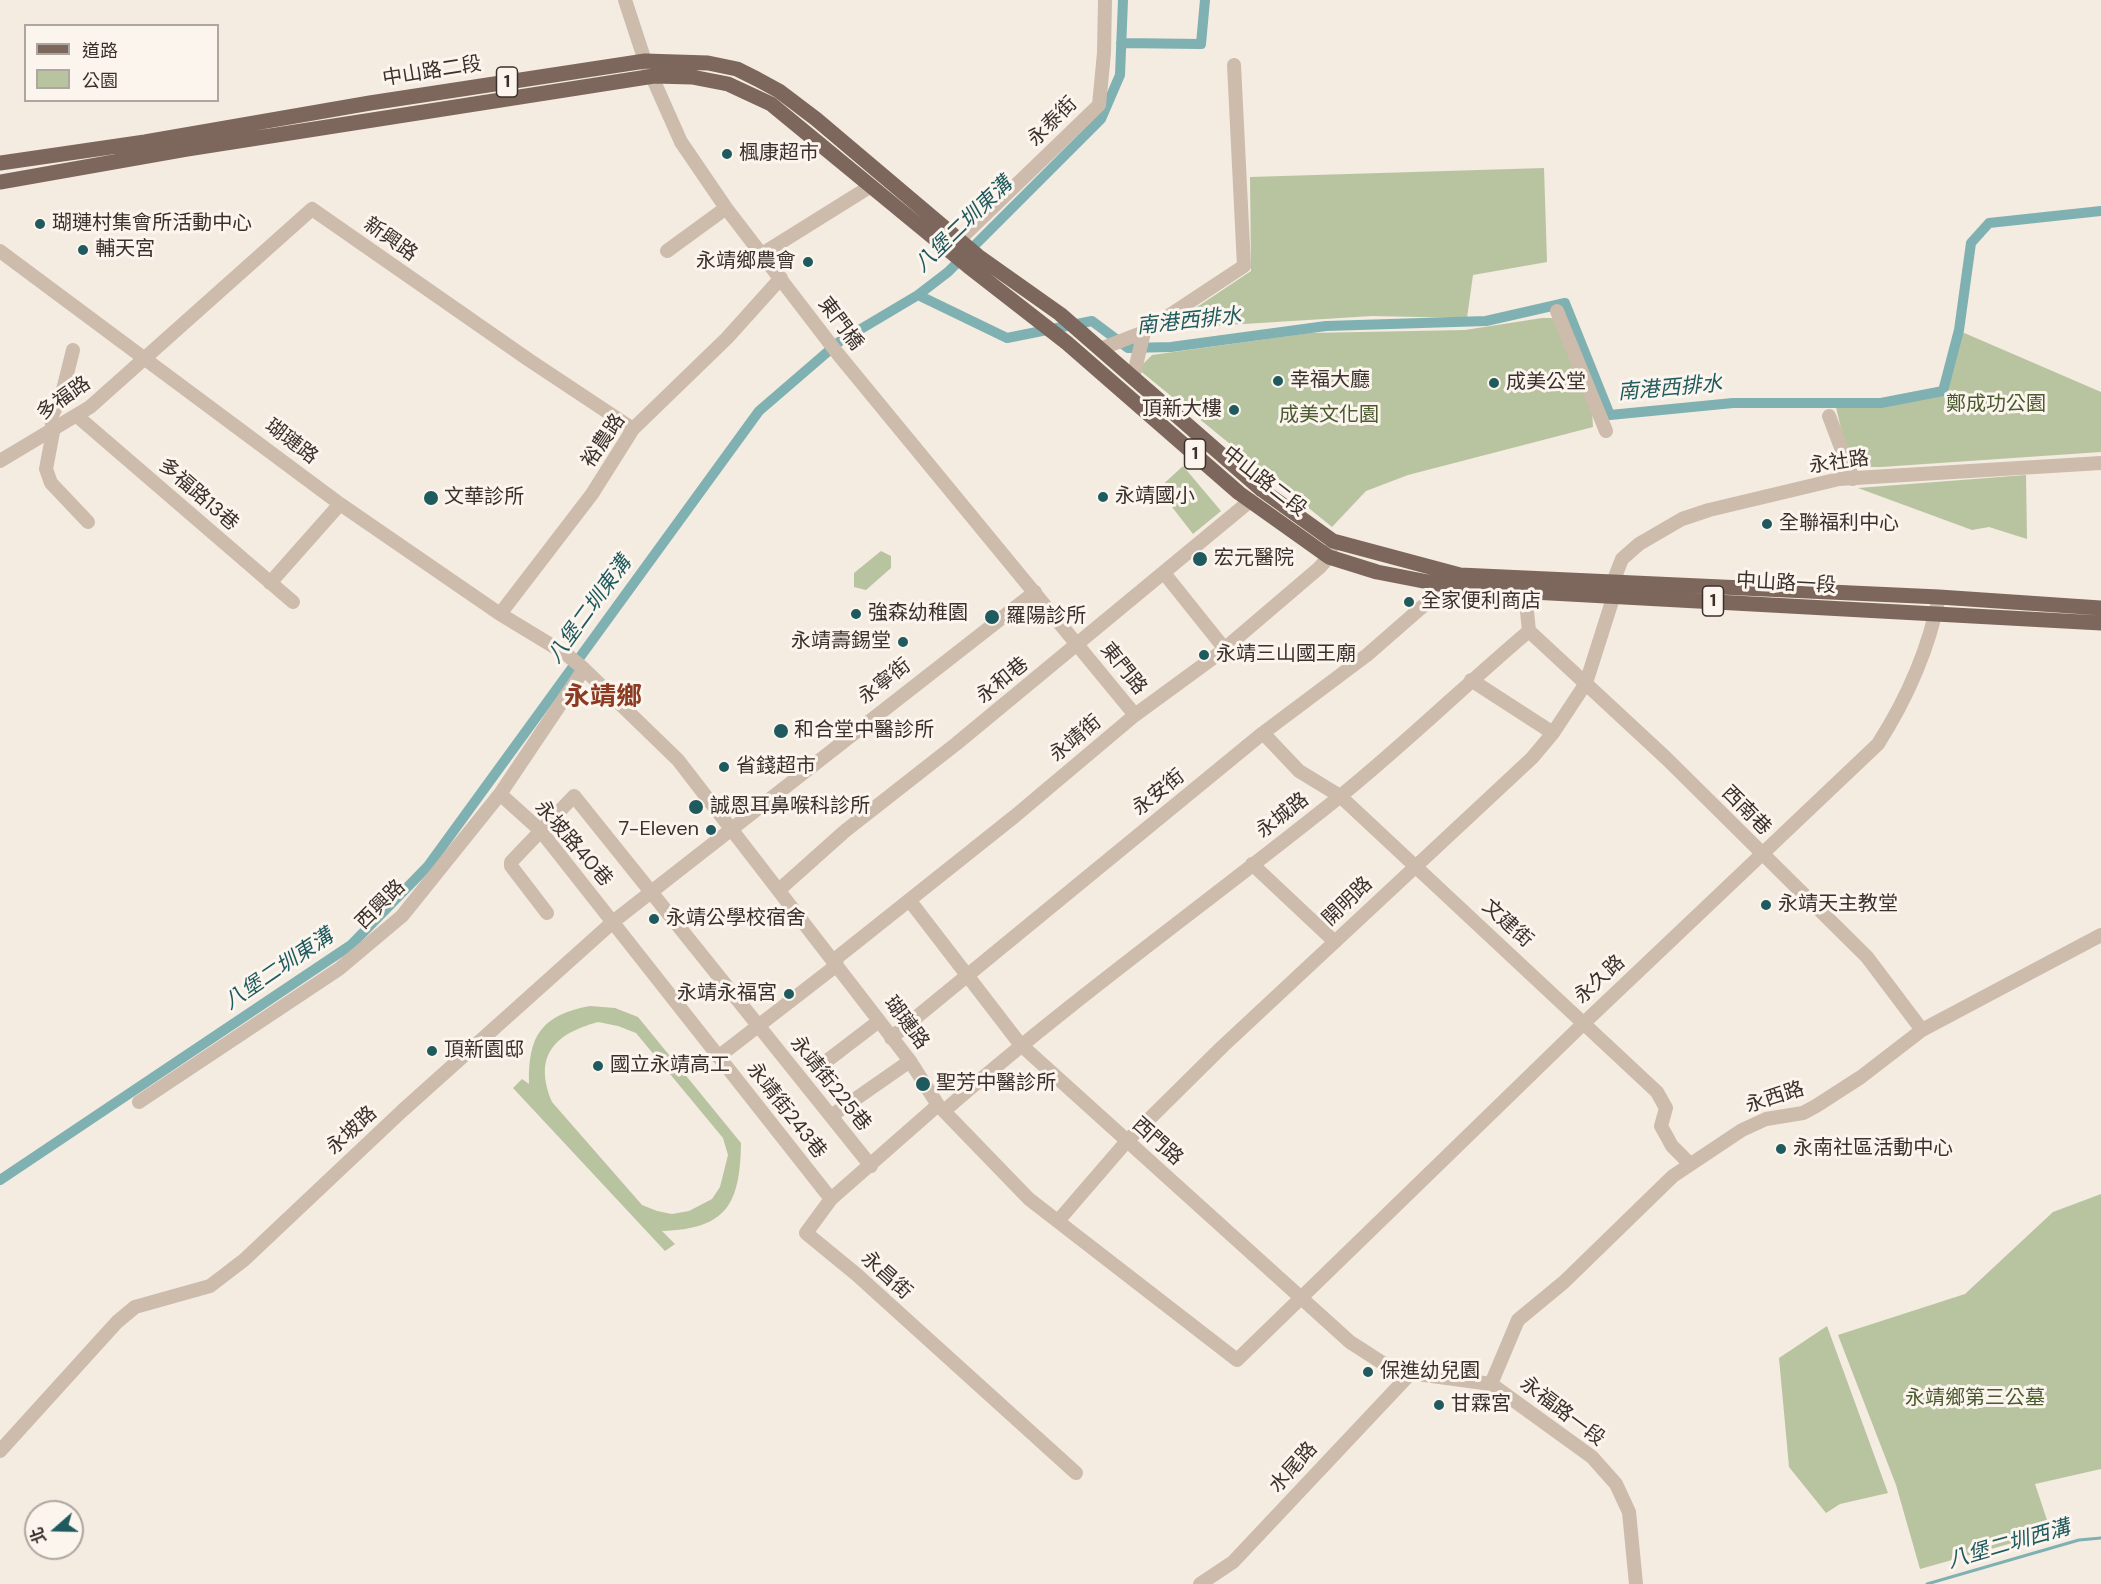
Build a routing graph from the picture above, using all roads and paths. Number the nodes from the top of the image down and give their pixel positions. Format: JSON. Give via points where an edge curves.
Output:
{"nodes":[{"id":1,"x":626,"y":0,"type":"edge"},
{"id":2,"x":1105,"y":0,"type":"edge"},
{"id":3,"x":645,"y":60,"type":"junction"},
{"id":4,"x":1234,"y":65,"type":"dead end"},
{"id":5,"x":654,"y":76,"type":"junction"},
{"id":6,"x":0,"y":163,"type":"edge"},
{"id":7,"x":0,"y":183,"type":"edge"},
{"id":8,"x":871,"y":186,"type":"junction"},
{"id":9,"x":726,"y":208,"type":"junction"},
{"id":10,"x":953,"y":245,"type":"junction"},
{"id":11,"x":0,"y":251,"type":"edge"},
{"id":12,"x":667,"y":251,"type":"dead end"},
{"id":13,"x":762,"y":254,"type":"junction"},
{"id":14,"x":973,"y":261,"type":"junction"},
{"id":15,"x":781,"y":278,"type":"junction"},
{"id":16,"x":1557,"y":311,"type":"dead end"},
{"id":17,"x":1144,"y":332,"type":"junction"},
{"id":18,"x":1100,"y":349,"type":"junction"},
{"id":19,"x":73,"y":350,"type":"dead end"},
{"id":20,"x":145,"y":361,"type":"junction"},
{"id":21,"x":1133,"y":378,"type":"junction"},
{"id":22,"x":77,"y":416,"type":"junction"},
{"id":23,"x":1829,"y":416,"type":"dead end"},
{"id":24,"x":633,"y":429,"type":"junction"},
{"id":25,"x":1606,"y":431,"type":"dead end"},
{"id":26,"x":53,"y":432,"type":"junction"},
{"id":27,"x":0,"y":461,"type":"edge"},
{"id":28,"x":2101,"y":463,"type":"edge"},
{"id":29,"x":1853,"y":478,"type":"junction"},
{"id":30,"x":1250,"y":501,"type":"junction"},
{"id":31,"x":340,"y":504,"type":"junction"},
{"id":32,"x":88,"y":522,"type":"dead end"},
{"id":33,"x":1333,"y":541,"type":"junction"},
{"id":34,"x":1329,"y":557,"type":"junction"},
{"id":35,"x":1164,"y":573,"type":"junction"},
{"id":36,"x":1433,"y":576,"type":"junction"},
{"id":37,"x":270,"y":583,"type":"junction"},
{"id":38,"x":1614,"y":589,"type":"junction"},
{"id":39,"x":1035,"y":592,"type":"junction"},
{"id":40,"x":1525,"y":592,"type":"junction"},
{"id":41,"x":1939,"y":597,"type":"junction"},
{"id":42,"x":293,"y":602,"type":"dead end"},
{"id":43,"x":2101,"y":608,"type":"edge"},
{"id":44,"x":500,"y":614,"type":"junction"},
{"id":45,"x":1936,"y":614,"type":"junction"},
{"id":46,"x":2101,"y":623,"type":"edge"},
{"id":47,"x":1529,"y":631,"type":"junction"},
{"id":48,"x":1078,"y":645,"type":"junction"},
{"id":49,"x":1224,"y":648,"type":"junction"},
{"id":50,"x":584,"y":668,"type":"junction"},
{"id":51,"x":1471,"y":680,"type":"junction"},
{"id":52,"x":1586,"y":683,"type":"junction"},
{"id":53,"x":1135,"y":715,"type":"junction"},
{"id":54,"x":1553,"y":732,"type":"junction"},
{"id":55,"x":1263,"y":733,"type":"junction"},
{"id":56,"x":500,"y":794,"type":"junction"},
{"id":57,"x":1340,"y":796,"type":"junction"},
{"id":58,"x":733,"y":829,"type":"junction"},
{"id":59,"x":540,"y":830,"type":"junction"},
{"id":60,"x":1763,"y":854,"type":"junction"},
{"id":61,"x":1252,"y":864,"type":"junction"},
{"id":62,"x":1413,"y":866,"type":"junction"},
{"id":63,"x":780,"y":889,"type":"junction"},
{"id":64,"x":650,"y":892,"type":"junction"},
{"id":65,"x":910,"y":901,"type":"junction"},
{"id":66,"x":547,"y":913,"type":"dead end"},
{"id":67,"x":614,"y":921,"type":"junction"},
{"id":68,"x":2101,"y":935,"type":"edge"},
{"id":69,"x":1335,"y":942,"type":"junction"},
{"id":70,"x":836,"y":963,"type":"junction"},
{"id":71,"x":967,"y":976,"type":"junction"},
{"id":72,"x":879,"y":1021,"type":"junction"},
{"id":73,"x":1585,"y":1022,"type":"junction"},
{"id":74,"x":759,"y":1026,"type":"junction"},
{"id":75,"x":1922,"y":1030,"type":"junction"},
{"id":76,"x":891,"y":1038,"type":"junction"},
{"id":77,"x":1020,"y":1044,"type":"junction"},
{"id":78,"x":714,"y":1053,"type":"junction"},
{"id":79,"x":828,"y":1060,"type":"dead end"},
{"id":80,"x":910,"y":1061,"type":"junction"},
{"id":81,"x":139,"y":1102,"type":"dead end"},
{"id":82,"x":941,"y":1108,"type":"junction"},
{"id":83,"x":831,"y":1116,"type":"junction"},
{"id":84,"x":1127,"y":1141,"type":"junction"},
{"id":85,"x":1690,"y":1164,"type":"junction"},
{"id":86,"x":871,"y":1166,"type":"junction"},
{"id":87,"x":831,"y":1199,"type":"junction"},
{"id":88,"x":1058,"y":1221,"type":"junction"},
{"id":89,"x":1300,"y":1296,"type":"junction"},
{"id":90,"x":1237,"y":1359,"type":"joint"},
{"id":91,"x":1411,"y":1373,"type":"junction"},
{"id":92,"x":1491,"y":1383,"type":"junction"},
{"id":93,"x":0,"y":1451,"type":"edge"},
{"id":94,"x":1076,"y":1473,"type":"dead end"},
{"id":95,"x":1200,"y":1584,"type":"edge"},
{"id":96,"x":1636,"y":1584,"type":"edge"}],
"edges":[{"from":1,"to":3,"type":"street","name":"東門橋"},
{"from":2,"to":10,"type":"street","name":"永泰街","via":[[1099,105]]},
{"from":3,"to":5,"type":"street","name":"東門橋"},
{"from":3,"to":6,"type":"main road","name":"中山路二段","number":"1"},
{"from":3,"to":10,"type":"main road","name":"中山路二段","number":"1","via":[[708,63],[737,69],[779,91]]},
{"from":4,"to":17,"type":"street","via":[[1244,266]]},
{"from":5,"to":7,"type":"main road","name":"中山路二段","number":"1","via":[[152,155]]},
{"from":5,"to":8,"type":"main road","name":"中山路二段","number":"1","via":[[692,77],[728,84],[761,99],[801,126]]},
{"from":5,"to":9,"type":"street","name":"東門橋","via":[[681,141]]},
{"from":8,"to":10,"type":"main road","name":"中山路二段","number":"1"},
{"from":8,"to":13,"type":"street"},
{"from":9,"to":12,"type":"street"},
{"from":9,"to":13,"type":"street","name":"東門橋"},
{"from":10,"to":14,"type":"main road","number":"1"},
{"from":11,"to":20,"type":"street","name":"瑚璉路"},
{"from":13,"to":15,"type":"street","name":"東門橋"},
{"from":14,"to":18,"type":"main road","number":"1","via":[[1060,314]]},
{"from":14,"to":30,"type":"main road","name":"中山路二段","number":"1"},
{"from":15,"to":24,"type":"street","name":"裕農路","via":[[727,338]]},
{"from":15,"to":39,"type":"street","name":"東門橋","via":[[838,354]]},
{"from":16,"to":25,"type":"street"},
{"from":17,"to":18,"type":"street"},
{"from":17,"to":21,"type":"street"},
{"from":18,"to":21,"type":"main road","name":"中山路二段","number":"1"},
{"from":19,"to":26,"type":"street","via":[[61,398],[51,417]]},
{"from":20,"to":22,"type":"street","name":"多福路"},
{"from":20,"to":24,"type":"street","name":"新興路","via":[[312,209]]},
{"from":20,"to":31,"type":"street","name":"瑚璉路"},
{"from":21,"to":33,"type":"main road","name":"中山路二段","number":"1","via":[[1262,490]]},
{"from":22,"to":26,"type":"street","name":"多福路"},
{"from":22,"to":37,"type":"street","name":"多福路13巷"},
{"from":23,"to":29,"type":"street"},
{"from":24,"to":44,"type":"street","name":"裕農路","via":[[592,494]]},
{"from":26,"to":27,"type":"street","name":"多福路"},
{"from":26,"to":32,"type":"street","via":[[46,470],[51,483]]},
{"from":28,"to":29,"type":"street","name":"永社路"},
{"from":29,"to":38,"type":"street","name":"永社路","via":[[1682,519],[1639,544],[1622,559]]},
{"from":30,"to":34,"type":"main road","name":"中山路二段","number":"1"},
{"from":30,"to":35,"type":"street","name":"永和巷"},
{"from":31,"to":37,"type":"street"},
{"from":31,"to":44,"type":"street","name":"瑚璉路"},
{"from":33,"to":34,"type":"street"},
{"from":33,"to":36,"type":"main road","name":"中山路一段","number":"1"},
{"from":34,"to":36,"type":"main road","name":"中山路一段","number":"1","via":[[1377,572]]},
{"from":34,"to":49,"type":"street","name":"永靖街"},
{"from":35,"to":48,"type":"street","name":"永和巷"},
{"from":35,"to":49,"type":"street"},
{"from":36,"to":38,"type":"main road","name":"中山路一段","number":"1"},
{"from":36,"to":40,"type":"main road","name":"中山路一段","number":"1","via":[[1459,588]]},
{"from":36,"to":55,"type":"street","name":"永安街","via":[[1430,600],[1367,655]]},
{"from":37,"to":42,"type":"street","name":"多福路13巷"},
{"from":38,"to":40,"type":"main road","name":"中山路一段","number":"1"},
{"from":38,"to":41,"type":"main road","name":"中山路一段","number":"1"},
{"from":38,"to":45,"type":"main road","name":"中山路一段","number":"1"},
{"from":38,"to":52,"type":"street","name":"開明路"},
{"from":39,"to":48,"type":"street","name":"東門路"},
{"from":39,"to":58,"type":"street","name":"永寧街"},
{"from":40,"to":47,"type":"street"},
{"from":41,"to":43,"type":"main road","name":"中山路一段","number":"1"},
{"from":41,"to":45,"type":"street","name":"永久路"},
{"from":44,"to":50,"type":"street","name":"瑚璉路"},
{"from":45,"to":46,"type":"main road","name":"中山路一段","number":"1"},
{"from":45,"to":60,"type":"street","name":"永久路","via":[[1905,697],[1878,744]]},
{"from":47,"to":51,"type":"street","name":"永城路"},
{"from":47,"to":52,"type":"street","name":"西南巷"},
{"from":48,"to":53,"type":"street","name":"東門路"},
{"from":48,"to":63,"type":"street","name":"永和巷","via":[[845,831]]},
{"from":49,"to":53,"type":"street","name":"永靖街"},
{"from":50,"to":56,"type":"street","name":"西興路"},
{"from":50,"to":58,"type":"street","name":"瑚璉路","via":[[678,760]]},
{"from":51,"to":54,"type":"street"},
{"from":51,"to":57,"type":"street","name":"永城路"},
{"from":52,"to":54,"type":"street","name":"開明路"},
{"from":52,"to":60,"type":"street","name":"西南巷"},
{"from":53,"to":65,"type":"street","name":"永靖街"},
{"from":54,"to":62,"type":"street","name":"開明路","via":[[1532,758]]},
{"from":55,"to":57,"type":"street","name":"文建街","via":[[1299,771]]},
{"from":55,"to":71,"type":"street","name":"永安街"},
{"from":56,"to":59,"type":"street","name":"永坡路40巷"},
{"from":56,"to":81,"type":"street","name":"西興路","via":[[402,916],[370,944],[339,969]]},
{"from":57,"to":61,"type":"street","name":"永城路"},
{"from":57,"to":62,"type":"street","name":"文建街"},
{"from":58,"to":63,"type":"street","name":"瑚璉路"},
{"from":58,"to":64,"type":"street","name":"永坡路"},
{"from":59,"to":64,"type":"street","name":"永靖街225巷","via":[[574,796]]},
{"from":59,"to":66,"type":"street","via":[[511,866]]},
{"from":59,"to":67,"type":"street","name":"永坡路40巷"},
{"from":60,"to":73,"type":"street","name":"永久路"},
{"from":60,"to":75,"type":"street","name":"西南巷","via":[[1867,957]]},
{"from":61,"to":69,"type":"street"},
{"from":61,"to":77,"type":"street","name":"永城路"},
{"from":62,"to":69,"type":"street","name":"開明路"},
{"from":62,"to":73,"type":"street","name":"文建街"},
{"from":63,"to":70,"type":"street","name":"瑚璉路"},
{"from":64,"to":67,"type":"street","name":"永坡路"},
{"from":64,"to":74,"type":"street","name":"永靖街225巷"},
{"from":65,"to":70,"type":"street","name":"永靖街"},
{"from":65,"to":71,"type":"street","name":"西門路"},
{"from":67,"to":78,"type":"street","name":"永坡路40巷"},
{"from":67,"to":93,"type":"street","name":"永坡路","via":[[402,1111],[244,1260],[210,1286],[135,1307],[117,1322]]},
{"from":68,"to":75,"type":"street","name":"永西路"},
{"from":69,"to":84,"type":"street","name":"開明路"},
{"from":70,"to":72,"type":"street","name":"瑚璉路"},
{"from":70,"to":74,"type":"street","name":"永靖街"},
{"from":71,"to":76,"type":"street","name":"永安街"},
{"from":71,"to":77,"type":"street","name":"西門路"},
{"from":72,"to":76,"type":"street","name":"瑚璉路"},
{"from":72,"to":79,"type":"street"},
{"from":73,"to":85,"type":"street","name":"文建街","via":[[1657,1092],[1666,1108],[1661,1126],[1672,1146]]},
{"from":73,"to":89,"type":"street","name":"永久路"},
{"from":74,"to":78,"type":"street","name":"永靖街"},
{"from":74,"to":83,"type":"street","name":"永靖街225巷"},
{"from":75,"to":85,"type":"street","name":"永西路","via":[[1816,1106],[1803,1113],[1766,1119],[1742,1130]]},
{"from":76,"to":80,"type":"street","name":"瑚璉路"},
{"from":77,"to":82,"type":"street","name":"永城路"},
{"from":77,"to":84,"type":"street","name":"西門路"},
{"from":78,"to":87,"type":"street","name":"永靖街243巷"},
{"from":80,"to":82,"type":"street","name":"瑚璉路"},
{"from":80,"to":83,"type":"street"},
{"from":82,"to":86,"type":"street","name":"永昌街"},
{"from":82,"to":88,"type":"street","name":"瑚璉路","via":[[1029,1199]]},
{"from":83,"to":86,"type":"street","name":"永靖街225巷"},
{"from":84,"to":88,"type":"street","name":"開明路"},
{"from":84,"to":89,"type":"street","name":"西門路"},
{"from":85,"to":92,"type":"street","name":"永西路","via":[[1649,1196],[1564,1282],[1518,1320]]},
{"from":86,"to":87,"type":"street","name":"永昌街"},
{"from":87,"to":94,"type":"street","name":"永昌街","via":[[806,1233]]},
{"from":88,"to":90,"type":"street","name":"瑚璉路"},
{"from":89,"to":90,"type":"street","name":"永久路"},
{"from":89,"to":91,"type":"street","name":"西門路","via":[[1350,1342],[1395,1371]]},
{"from":91,"to":92,"type":"street","name":"永福路一段"},
{"from":91,"to":95,"type":"street","name":"水尾路","via":[[1233,1562]]},
{"from":92,"to":96,"type":"street","name":"永福路一段","via":[[1592,1457],[1616,1484],[1629,1512]]}]}
